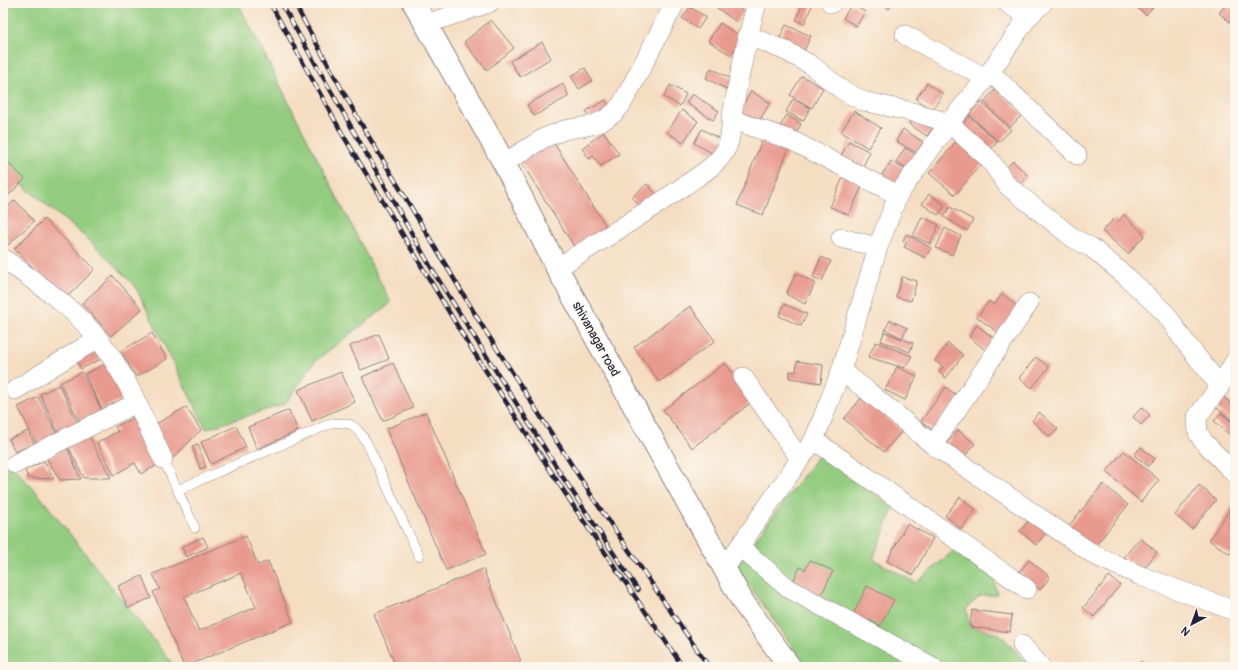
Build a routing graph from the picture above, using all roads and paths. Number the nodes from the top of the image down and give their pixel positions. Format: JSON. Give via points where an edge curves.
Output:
{"nodes":[{"id":1,"x":414,"y":3,"type":"edge"},
{"id":2,"x":489,"y":3,"type":"edge"},
{"id":3,"x":675,"y":3,"type":"edge"},
{"id":4,"x":757,"y":3,"type":"edge"},
{"id":5,"x":1007,"y":3,"type":"edge"},
{"id":6,"x":1043,"y":3,"type":"edge"},
{"id":7,"x":1028,"y":17,"type":"junction"},
{"id":8,"x":426,"y":24,"type":"junction"},
{"id":9,"x":747,"y":35,"type":"junction"},
{"id":10,"x":905,"y":35,"type":"dead end"},
{"id":11,"x":988,"y":75,"type":"junction"},
{"id":12,"x":731,"y":119,"type":"junction"},
{"id":13,"x":949,"y":122,"type":"junction"},
{"id":14,"x":1077,"y":155,"type":"dead end"},
{"id":15,"x":504,"y":163,"type":"junction"},
{"id":16,"x":898,"y":195,"type":"junction"},
{"id":17,"x":841,"y":238,"type":"dead end"},
{"id":18,"x":878,"y":247,"type":"junction"},
{"id":19,"x":3,"y":258,"type":"edge"},
{"id":20,"x":557,"y":268,"type":"junction"},
{"id":21,"x":1029,"y":303,"type":"dead end"},
{"id":22,"x":97,"y":338,"type":"junction"},
{"id":23,"x":1235,"y":362,"type":"edge"},
{"id":24,"x":841,"y":371,"type":"junction"},
{"id":25,"x":743,"y":377,"type":"dead end"},
{"id":26,"x":1220,"y":386,"type":"junction"},
{"id":27,"x":15,"y":390,"type":"dead end"},
{"id":28,"x":136,"y":403,"type":"junction"},
{"id":29,"x":814,"y":440,"type":"junction"},
{"id":30,"x":933,"y":445,"type":"junction"},
{"id":31,"x":163,"y":459,"type":"joint"},
{"id":32,"x":800,"y":459,"type":"junction"},
{"id":33,"x":15,"y":464,"type":"dead end"},
{"id":34,"x":1235,"y":474,"type":"edge"},
{"id":35,"x":177,"y":490,"type":"junction"},
{"id":36,"x":195,"y":528,"type":"dead end"},
{"id":37,"x":740,"y":547,"type":"junction"},
{"id":38,"x":419,"y":556,"type":"dead end"},
{"id":39,"x":724,"y":569,"type":"junction"},
{"id":40,"x":1027,"y":589,"type":"dead end"},
{"id":41,"x":1235,"y":611,"type":"edge"},
{"id":42,"x":1022,"y":645,"type":"dead end"},
{"id":43,"x":790,"y":667,"type":"edge"},
{"id":44,"x":933,"y":667,"type":"edge"},
{"id":45,"x":1041,"y":667,"type":"edge"}],
"edges":[{"from":1,"to":8,"type":"street","name":"shivanagar road"},
{"from":2,"to":8,"type":"street"},
{"from":3,"to":15,"type":"street","via":[[622,105],[614,113],[593,125],[564,130],[544,138]]},
{"from":4,"to":9,"type":"street"},
{"from":5,"to":7,"type":"street"},
{"from":6,"to":7,"type":"street"},
{"from":7,"to":11,"type":"street"},
{"from":8,"to":15,"type":"street","name":"shivanagar road"},
{"from":9,"to":12,"type":"street"},
{"from":9,"to":13,"type":"street","via":[[786,50],[811,65],[842,90],[863,101]]},
{"from":10,"to":11,"type":"street"},
{"from":11,"to":13,"type":"street"},
{"from":11,"to":14,"type":"street"},
{"from":12,"to":16,"type":"street","via":[[793,142]]},
{"from":12,"to":20,"type":"street","via":[[730,138],[726,150],[716,162],[644,214]]},
{"from":13,"to":16,"type":"street"},
{"from":13,"to":26,"type":"street","via":[[989,159],[1008,186],[1074,238],[1092,248],[1166,314]]},
{"from":15,"to":20,"type":"street","name":"shivanagar road"},
{"from":16,"to":18,"type":"street"},
{"from":17,"to":18,"type":"street"},
{"from":18,"to":24,"type":"street"},
{"from":19,"to":22,"type":"street","via":[[63,304]]},
{"from":20,"to":39,"type":"street","name":"shivanagar road"},
{"from":21,"to":30,"type":"street"},
{"from":22,"to":27,"type":"street"},
{"from":22,"to":28,"type":"street","via":[[112,356]]},
{"from":23,"to":26,"type":"street"},
{"from":24,"to":29,"type":"street"},
{"from":24,"to":30,"type":"street"},
{"from":25,"to":32,"type":"street"},
{"from":26,"to":34,"type":"street","via":[[1196,417],[1198,433]]},
{"from":28,"to":31,"type":"street"},
{"from":28,"to":33,"type":"street"},
{"from":29,"to":32,"type":"street"},
{"from":29,"to":40,"type":"street"},
{"from":30,"to":41,"type":"street","via":[[1096,556],[1141,576]]},
{"from":31,"to":35,"type":"lane"},
{"from":32,"to":37,"type":"street"},
{"from":35,"to":36,"type":"lane"},
{"from":35,"to":38,"type":"lane","via":[[332,423],[346,422],[358,430],[366,443]]},
{"from":37,"to":39,"type":"street"},
{"from":37,"to":44,"type":"street","via":[[788,588]]},
{"from":39,"to":43,"type":"street","name":"shivanagar road","via":[[743,602]]},
{"from":42,"to":45,"type":"street"}]}
